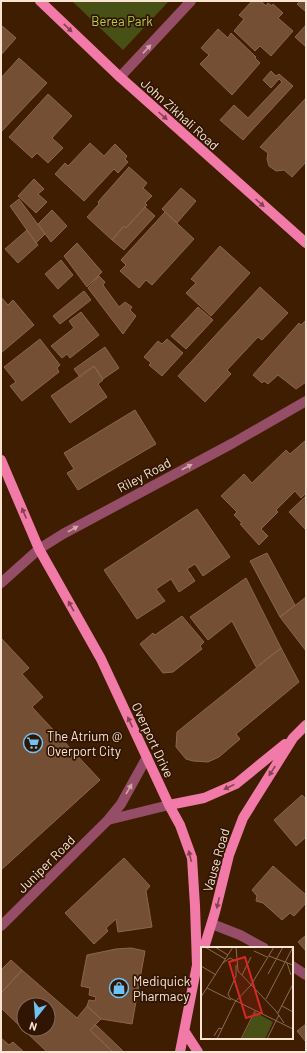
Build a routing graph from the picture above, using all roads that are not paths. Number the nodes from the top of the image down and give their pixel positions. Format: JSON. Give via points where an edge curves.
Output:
{"nodes":[{"id":1,"x":40,"y":1,"type":"edge"},
{"id":2,"x":191,"y":1,"type":"edge"},
{"id":3,"x":120,"y":77,"type":"junction"},
{"id":4,"x":306,"y":243,"type":"edge"},
{"id":5,"x":306,"y":401,"type":"edge"},
{"id":6,"x":1,"y":460,"type":"edge"},
{"id":7,"x":39,"y":549,"type":"junction"},
{"id":8,"x":1,"y":583,"type":"edge"},
{"id":9,"x":306,"y":725,"type":"edge"},
{"id":10,"x":293,"y":738,"type":"junction"},
{"id":11,"x":147,"y":757,"type":"junction"},
{"id":12,"x":169,"y":805,"type":"junction"},
{"id":13,"x":108,"y":820,"type":"junction"},
{"id":14,"x":212,"y":924,"type":"junction"},
{"id":15,"x":1,"y":926,"type":"edge"},
{"id":16,"x":204,"y":947,"type":"edge"},
{"id":17,"x":262,"y":947,"type":"edge"},
{"id":18,"x":201,"y":955,"type":"edge"},
{"id":19,"x":197,"y":965,"type":"junction"},
{"id":20,"x":293,"y":967,"type":"edge"},
{"id":21,"x":306,"y":975,"type":"edge"},
{"id":22,"x":184,"y":1032,"type":"junction"},
{"id":23,"x":180,"y":1052,"type":"edge"},
{"id":24,"x":198,"y":1052,"type":"edge"}],
"edges":[{"from":1,"to":3,"type":"main road","name":"John Zikhali Road","one_way":true},
{"from":3,"to":2,"type":"street","one_way":true},
{"from":3,"to":4,"type":"main road","name":"John Zikhali Road","one_way":true},
{"from":7,"to":5,"type":"street","name":"Riley Road","one_way":true},
{"from":7,"to":6,"type":"main road","name":"Overport Drive","one_way":true},
{"from":7,"to":8,"type":"street","name":"Riley Road"},
{"from":11,"to":7,"type":"main road","name":"Overport Drive","one_way":true,"via":[[101,659]]},
{"from":9,"to":10,"type":"main road","name":"Vause Road"},
{"from":10,"to":12,"type":"main road","one_way":true,"via":[[236,784],[204,798]]},
{"from":10,"to":14,"type":"main road","name":"Vause Road","one_way":true,"via":[[243,818],[229,855]]},
{"from":11,"to":12,"type":"main road","name":"Overport Drive"},
{"from":13,"to":11,"type":"street","name":"Juniper Road","one_way":true,"via":[[121,804]]},
{"from":12,"to":13,"type":"street"},
{"from":19,"to":12,"type":"main road","name":"Overport Drive","one_way":true,"via":[[192,858],[180,825]]},
{"from":13,"to":15,"type":"street","name":"Juniper Road"},
{"from":14,"to":16,"type":"main road","name":"Vause Road"},
{"from":14,"to":17,"type":"street"},
{"from":18,"to":19,"type":"main road"},
{"from":19,"to":22,"type":"main road","name":"Overport Drive"},
{"from":20,"to":21,"type":"street"},
{"from":22,"to":23,"type":"main road","name":"Overport Drive"},
{"from":22,"to":24,"type":"main road"}]}
